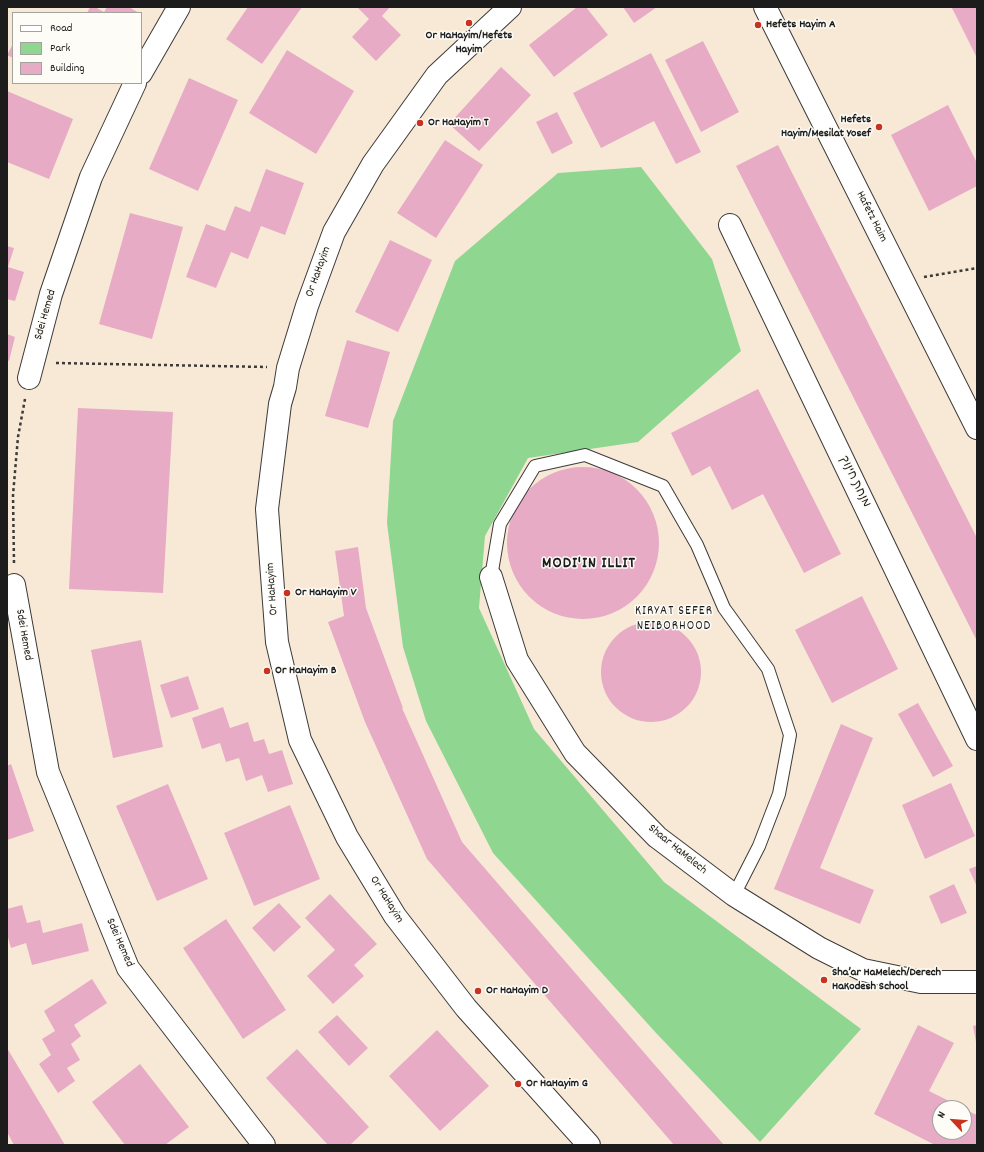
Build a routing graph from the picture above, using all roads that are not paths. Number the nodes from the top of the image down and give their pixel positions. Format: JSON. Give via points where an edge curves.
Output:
{"nodes":[{"id":1,"x":179,"y":7,"type":"edge"},
{"id":2,"x":510,"y":7,"type":"edge"},
{"id":3,"x":765,"y":7,"type":"edge"},
{"id":4,"x":142,"y":71,"type":"edge"},
{"id":5,"x":135,"y":84,"type":"edge"},
{"id":6,"x":730,"y":225,"type":"dead end"},
{"id":7,"x":31,"y":370,"type":"road end"},
{"id":8,"x":977,"y":428,"type":"edge"},
{"id":9,"x":491,"y":577,"type":"joint"},
{"id":10,"x":14,"y":585,"type":"road end"},
{"id":11,"x":977,"y":738,"type":"edge"},
{"id":12,"x":734,"y":895,"type":"junction"},
{"id":13,"x":977,"y":982,"type":"edge"},
{"id":14,"x":264,"y":1145,"type":"edge"},
{"id":15,"x":589,"y":1145,"type":"edge"}],
"edges":[{"from":1,"to":4,"type":"street"},
{"from":2,"to":15,"type":"street","name":"Or HaHayim","via":[[437,75],[373,164],[334,232],[288,368],[280,404],[267,509],[277,642],[300,740],[347,837],[395,916],[466,1008]]},
{"from":3,"to":8,"type":"street","name":"Hafetz Haim"},
{"from":5,"to":7,"type":"street","name":"Sdei Hemed","via":[[91,177],[51,294]]},
{"from":6,"to":11,"type":"street","name":"מנחת חינוך"},
{"from":9,"to":12,"type":"street","name":"Shaar HaMelech","via":[[517,660],[575,753],[657,837]]},
{"from":9,"to":12,"type":"lane","via":[[500,524],[535,466],[585,455],[663,486],[697,545],[724,608],[768,669],[790,736],[779,794],[759,846]]},
{"from":10,"to":14,"type":"street","name":"Sdei Hemed","via":[[48,772],[128,968]]},
{"from":12,"to":13,"type":"street","name":"Shaar HaMelech","via":[[819,948],[864,970],[921,982]]}]}
